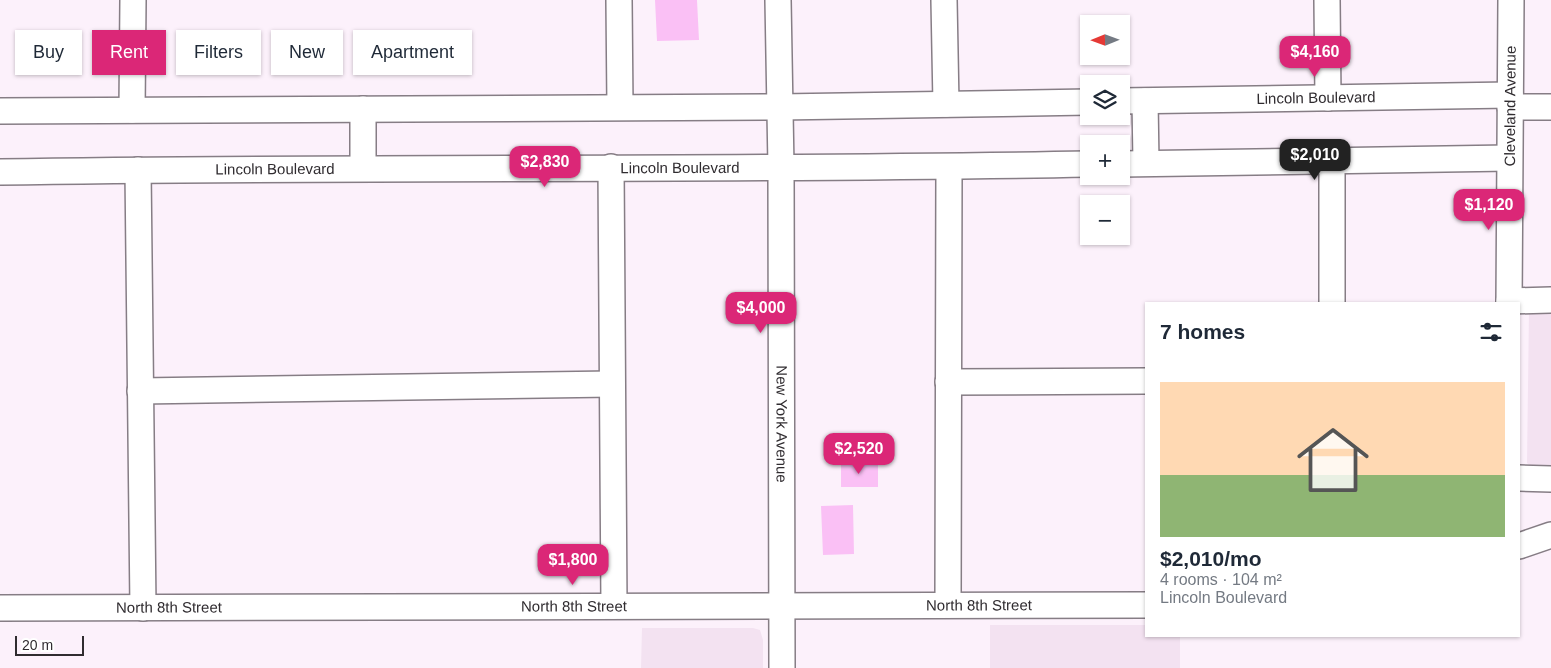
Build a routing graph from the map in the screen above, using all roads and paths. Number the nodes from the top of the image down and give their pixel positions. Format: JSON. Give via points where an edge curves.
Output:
{"nodes":[{"id":1,"x":133,"y":0,"type":"edge"},
{"id":2,"x":619,"y":0,"type":"edge"},
{"id":3,"x":778,"y":0,"type":"edge"},
{"id":4,"x":944,"y":0,"type":"edge"},
{"id":5,"x":1327,"y":0,"type":"edge"},
{"id":6,"x":1511,"y":0,"type":"edge"},
{"id":7,"x":1328,"y":98,"type":"junction"},
{"id":8,"x":1133,"y":101,"type":"edge"},
{"id":9,"x":1510,"y":101,"type":"junction"},
{"id":10,"x":1080,"y":102,"type":"edge"},
{"id":11,"x":946,"y":104,"type":"junction"},
{"id":12,"x":620,"y":107,"type":"junction"},
{"id":13,"x":780,"y":107,"type":"junction"},
{"id":14,"x":1551,"y":107,"type":"edge"},
{"id":15,"x":363,"y":109,"type":"junction"},
{"id":16,"x":132,"y":110,"type":"junction"},
{"id":17,"x":0,"y":111,"type":"edge"},
{"id":18,"x":1509,"y":158,"type":"junction"},
{"id":19,"x":1332,"y":160,"type":"junction"},
{"id":20,"x":1146,"y":163,"type":"junction"},
{"id":21,"x":1080,"y":164,"type":"edge"},
{"id":22,"x":1130,"y":164,"type":"edge"},
{"id":23,"x":781,"y":167,"type":"junction"},
{"id":24,"x":949,"y":167,"type":"junction"},
{"id":25,"x":363,"y":168,"type":"junction"},
{"id":26,"x":611,"y":168,"type":"junction"},
{"id":27,"x":138,"y":170,"type":"junction"},
{"id":28,"x":0,"y":172,"type":"edge"},
{"id":29,"x":1551,"y":300,"type":"edge"},
{"id":30,"x":1332,"y":302,"type":"edge"},
{"id":31,"x":1509,"y":302,"type":"edge"},
{"id":32,"x":948,"y":382,"type":"junction"},
{"id":33,"x":1145,"y":382,"type":"edge"},
{"id":34,"x":612,"y":384,"type":"junction"},
{"id":35,"x":140,"y":391,"type":"junction"},
{"id":36,"x":1520,"y":478,"type":"edge"},
{"id":37,"x":1551,"y":479,"type":"edge"},
{"id":38,"x":1551,"y":535,"type":"edge"},
{"id":39,"x":1520,"y":546,"type":"edge"},
{"id":40,"x":948,"y":604,"type":"junction"},
{"id":41,"x":781,"y":605,"type":"junction"},
{"id":42,"x":1145,"y":605,"type":"edge"},
{"id":43,"x":614,"y":606,"type":"junction"},
{"id":44,"x":0,"y":608,"type":"edge"},
{"id":45,"x":143,"y":608,"type":"junction"},
{"id":46,"x":782,"y":668,"type":"edge"}],
"edges":[{"from":1,"to":16,"type":"street"},
{"from":2,"to":12,"type":"street"},
{"from":3,"to":13,"type":"street","name":"New York Avenue"},
{"from":4,"to":11,"type":"street"},
{"from":5,"to":7,"type":"street"},
{"from":6,"to":9,"type":"street","name":"Cleveland Avenue"},
{"from":7,"to":8,"type":"street","name":"Lincoln Boulevard"},
{"from":7,"to":9,"type":"street","name":"Lincoln Boulevard"},
{"from":8,"to":20,"type":"street"},
{"from":9,"to":14,"type":"street","name":"Lincoln Boulevard"},
{"from":9,"to":18,"type":"street","name":"Cleveland Avenue"},
{"from":10,"to":11,"type":"street"},
{"from":11,"to":13,"type":"street"},
{"from":12,"to":13,"type":"street"},
{"from":12,"to":15,"type":"street"},
{"from":13,"to":23,"type":"street","name":"New York Avenue"},
{"from":15,"to":16,"type":"street"},
{"from":15,"to":25,"type":"street"},
{"from":16,"to":17,"type":"street"},
{"from":18,"to":19,"type":"street"},
{"from":18,"to":31,"type":"street","name":"Cleveland Avenue"},
{"from":19,"to":20,"type":"street"},
{"from":19,"to":30,"type":"street"},
{"from":20,"to":22,"type":"street"},
{"from":21,"to":24,"type":"street","name":"Lincoln Boulevard"},
{"from":23,"to":24,"type":"street","name":"Lincoln Boulevard"},
{"from":23,"to":26,"type":"street","name":"Lincoln Boulevard"},
{"from":23,"to":41,"type":"street","name":"New York Avenue"},
{"from":24,"to":32,"type":"street"},
{"from":25,"to":26,"type":"street","name":"Lincoln Boulevard"},
{"from":25,"to":27,"type":"street","name":"Lincoln Boulevard"},
{"from":26,"to":34,"type":"street"},
{"from":27,"to":28,"type":"street","name":"Lincoln Boulevard"},
{"from":27,"to":35,"type":"street"},
{"from":29,"to":31,"type":"street"},
{"from":32,"to":33,"type":"street"},
{"from":32,"to":40,"type":"street"},
{"from":34,"to":35,"type":"street"},
{"from":34,"to":43,"type":"street"},
{"from":35,"to":45,"type":"street"},
{"from":36,"to":37,"type":"street"},
{"from":38,"to":39,"type":"street"},
{"from":40,"to":41,"type":"street","name":"North 8th Street"},
{"from":40,"to":42,"type":"street","name":"North 8th Street"},
{"from":41,"to":43,"type":"street","name":"North 8th Street"},
{"from":41,"to":46,"type":"street","name":"New York Avenue"},
{"from":43,"to":45,"type":"street","name":"North 8th Street"},
{"from":44,"to":45,"type":"street","name":"North 8th Street"}]}
